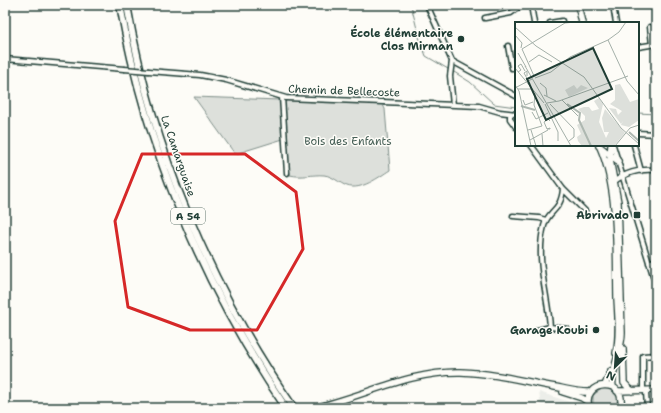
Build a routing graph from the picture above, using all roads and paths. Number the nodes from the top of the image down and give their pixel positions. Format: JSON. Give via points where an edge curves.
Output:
{"nodes":[{"id":1,"x":120,"y":5,"type":"edge"},
{"id":2,"x":427,"y":5,"type":"edge"},
{"id":3,"x":531,"y":5,"type":"edge"},
{"id":4,"x":577,"y":5,"type":"edge"},
{"id":5,"x":613,"y":5,"type":"edge"},
{"id":6,"x":127,"y":7,"type":"edge"},
{"id":7,"x":485,"y":18,"type":"dead end"},
{"id":8,"x":562,"y":21,"type":"dead end"},
{"id":9,"x":534,"y":22,"type":"edge"},
{"id":10,"x":556,"y":22,"type":"edge"},
{"id":11,"x":580,"y":22,"type":"edge"},
{"id":12,"x":616,"y":22,"type":"edge"},
{"id":13,"x":650,"y":27,"type":"dead end"},
{"id":14,"x":654,"y":44,"type":"edge"},
{"id":15,"x":508,"y":46,"type":"dead end"},
{"id":16,"x":639,"y":47,"type":"edge"},
{"id":17,"x":5,"y":59,"type":"edge"},
{"id":18,"x":452,"y":62,"type":"junction"},
{"id":19,"x":515,"y":67,"type":"edge"},
{"id":20,"x":656,"y":67,"type":"edge"},
{"id":21,"x":656,"y":72,"type":"edge"},
{"id":22,"x":515,"y":95,"type":"edge"},
{"id":23,"x":282,"y":97,"type":"junction"},
{"id":24,"x":452,"y":105,"type":"junction"},
{"id":25,"x":510,"y":114,"type":"junction"},
{"id":26,"x":515,"y":114,"type":"edge"},
{"id":27,"x":515,"y":126,"type":"edge"},
{"id":28,"x":639,"y":133,"type":"edge"},
{"id":29,"x":656,"y":134,"type":"edge"},
{"id":30,"x":532,"y":146,"type":"edge"},
{"id":31,"x":611,"y":146,"type":"edge"},
{"id":32,"x":634,"y":146,"type":"edge"},
{"id":33,"x":600,"y":147,"type":"edge"},
{"id":34,"x":610,"y":154,"type":"junction"},
{"id":35,"x":618,"y":161,"type":"junction"},
{"id":36,"x":641,"y":171,"type":"junction"},
{"id":37,"x":656,"y":172,"type":"edge"},
{"id":38,"x":287,"y":173,"type":"dead end"},
{"id":39,"x":622,"y":175,"type":"junction"},
{"id":40,"x":614,"y":182,"type":"junction"},
{"id":41,"x":562,"y":189,"type":"junction"},
{"id":42,"x":586,"y":211,"type":"dead end"},
{"id":43,"x":513,"y":216,"type":"dead end"},
{"id":44,"x":546,"y":220,"type":"junction"},
{"id":45,"x":656,"y":260,"type":"edge"},
{"id":46,"x":650,"y":263,"type":"junction"},
{"id":47,"x":656,"y":285,"type":"edge"},
{"id":48,"x":550,"y":327,"type":"junction"},
{"id":49,"x":567,"y":329,"type":"dead end"},
{"id":50,"x":538,"y":330,"type":"dead end"},
{"id":51,"x":622,"y":345,"type":"junction"},
{"id":52,"x":656,"y":355,"type":"edge"},
{"id":53,"x":542,"y":385,"type":"junction"},
{"id":54,"x":605,"y":385,"type":"junction"},
{"id":55,"x":615,"y":389,"type":"junction"},
{"id":56,"x":644,"y":389,"type":"junction"},
{"id":57,"x":656,"y":390,"type":"edge"},
{"id":58,"x":634,"y":391,"type":"junction"},
{"id":59,"x":591,"y":392,"type":"junction"},
{"id":60,"x":589,"y":405,"type":"edge"},
{"id":61,"x":620,"y":405,"type":"edge"},
{"id":62,"x":286,"y":408,"type":"edge"},
{"id":63,"x":294,"y":408,"type":"edge"},
{"id":64,"x":313,"y":408,"type":"edge"},
{"id":65,"x":647,"y":408,"type":"edge"}],
"edges":[{"from":1,"to":62,"type":"highway","name":"La Camarguaise","number":"A 54","via":[[146,114],[181,213],[230,318]]},
{"from":2,"to":18,"type":"street"},
{"from":3,"to":7,"type":"street","via":[[519,7],[511,13]]},
{"from":3,"to":9,"type":"street"},
{"from":4,"to":11,"type":"main road"},
{"from":5,"to":12,"type":"street"},
{"from":6,"to":63,"type":"highway","name":"La Camarguaise","number":"A 54","via":[[155,123],[190,219],[236,315]]},
{"from":8,"to":10,"type":"street"},
{"from":13,"to":14,"type":"street"},
{"from":14,"to":16,"type":"street"},
{"from":15,"to":19,"type":"street","via":[[512,68]]},
{"from":17,"to":23,"type":"street","name":"Chemin de Bellecoste","bridge":true,"via":[[200,75]]},
{"from":18,"to":22,"type":"street"},
{"from":18,"to":24,"type":"street"},
{"from":20,"to":21,"type":"street"},
{"from":23,"to":24,"type":"street","name":"Chemin de Bellecoste"},
{"from":23,"to":38,"type":"street"},
{"from":24,"to":25,"type":"street","name":"Chemin de Bellecoste","via":[[480,106]]},
{"from":25,"to":26,"type":"street","name":"Chemin de Bellecoste"},
{"from":25,"to":27,"type":"street"},
{"from":28,"to":29,"type":"street"},
{"from":30,"to":41,"type":"street"},
{"from":31,"to":33,"type":"main road"},
{"from":31,"to":34,"type":"main road"},
{"from":31,"to":35,"type":"street"},
{"from":32,"to":36,"type":"street"},
{"from":33,"to":34,"type":"main road"},
{"from":33,"to":54,"type":"main road","via":[[606,161],[614,217],[618,331],[617,349]]},
{"from":34,"to":35,"type":"main road"},
{"from":34,"to":40,"type":"main road"},
{"from":35,"to":39,"type":"street"},
{"from":36,"to":37,"type":"street"},
{"from":36,"to":39,"type":"street"},
{"from":39,"to":40,"type":"street"},
{"from":39,"to":46,"type":"street"},
{"from":40,"to":51,"type":"main road","via":[[618,202]]},
{"from":41,"to":42,"type":"street"},
{"from":41,"to":44,"type":"street","via":[[559,206]]},
{"from":43,"to":44,"type":"street"},
{"from":44,"to":48,"type":"street","via":[[541,241],[541,260]]},
{"from":45,"to":46,"type":"street"},
{"from":46,"to":47,"type":"street"},
{"from":48,"to":49,"type":"street"},
{"from":48,"to":50,"type":"street"},
{"from":51,"to":55,"type":"main road","via":[[613,377]]},
{"from":51,"to":58,"type":"main road","via":[[624,383]]},
{"from":52,"to":56,"type":"street","via":[[643,356]]},
{"from":53,"to":59,"type":"main road"},
{"from":53,"to":60,"type":"main road","via":[[582,398]]},
{"from":53,"to":64,"type":"main road","via":[[484,373],[434,373],[408,378],[352,398]]},
{"from":54,"to":55,"type":"main road"},
{"from":54,"to":59,"type":"main road"},
{"from":55,"to":58,"type":"main road"},
{"from":55,"to":61,"type":"main road"},
{"from":56,"to":57,"type":"main road"},
{"from":56,"to":58,"type":"main road"},
{"from":56,"to":65,"type":"street"},
{"from":58,"to":61,"type":"main road"},
{"from":59,"to":60,"type":"main road"}]}
